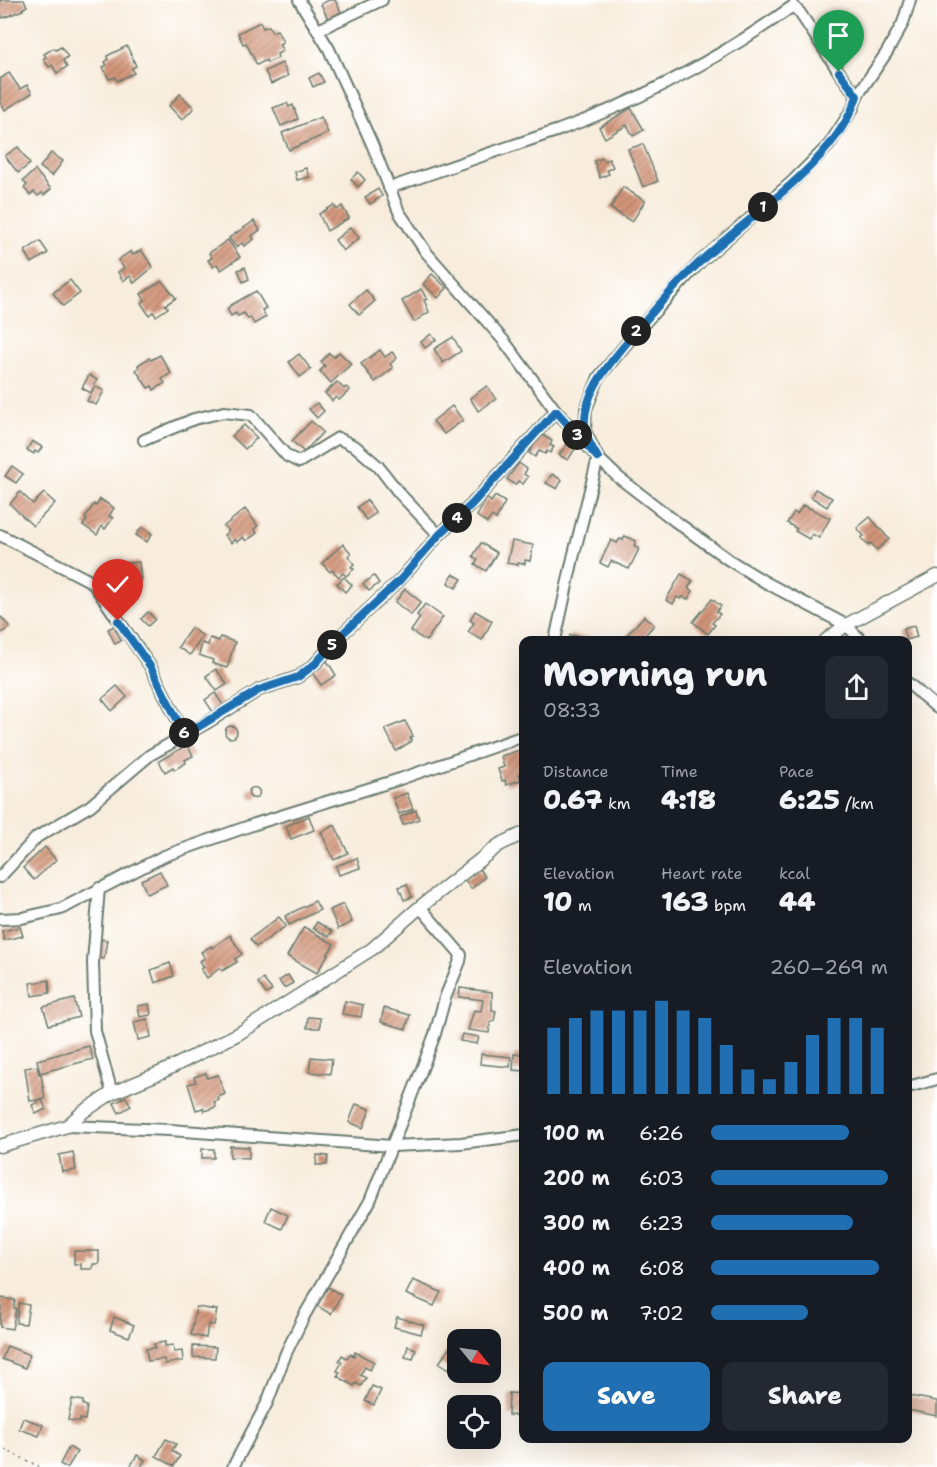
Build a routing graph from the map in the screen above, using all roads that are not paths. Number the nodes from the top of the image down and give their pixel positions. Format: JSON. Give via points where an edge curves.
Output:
{"nodes":[{"id":1,"x":299,"y":0,"type":"edge"},
{"id":2,"x":382,"y":0,"type":"edge"},
{"id":3,"x":910,"y":0,"type":"edge"},
{"id":4,"x":318,"y":30,"type":"junction"},
{"id":5,"x":857,"y":96,"type":"junction"},
{"id":6,"x":389,"y":188,"type":"junction"},
{"id":7,"x":556,"y":411,"type":"junction"},
{"id":8,"x":144,"y":440,"type":"dead end"},
{"id":9,"x":598,"y":458,"type":"junction"},
{"id":10,"x":439,"y":535,"type":"junction"},
{"id":11,"x":1,"y":536,"type":"edge"},
{"id":12,"x":937,"y":576,"type":"edge"},
{"id":13,"x":846,"y":626,"type":"junction"},
{"id":14,"x":556,"y":636,"type":"edge"},
{"id":15,"x":832,"y":636,"type":"edge"},
{"id":16,"x":857,"y":636,"type":"edge"},
{"id":17,"x":912,"y":687,"type":"edge"},
{"id":18,"x":937,"y":708,"type":"edge"},
{"id":19,"x":185,"y":735,"type":"junction"},
{"id":20,"x":519,"y":738,"type":"edge"},
{"id":21,"x":519,"y":835,"type":"edge"},
{"id":22,"x":0,"y":877,"type":"edge"},
{"id":23,"x":99,"y":888,"type":"junction"},
{"id":24,"x":420,"y":907,"type":"junction"},
{"id":25,"x":0,"y":919,"type":"edge"},
{"id":26,"x":937,"y":1079,"type":"edge"},
{"id":27,"x":912,"y":1087,"type":"edge"},
{"id":28,"x":112,"y":1094,"type":"junction"},
{"id":29,"x":67,"y":1126,"type":"junction"},
{"id":30,"x":519,"y":1136,"type":"edge"},
{"id":31,"x":0,"y":1146,"type":"edge"},
{"id":32,"x":392,"y":1146,"type":"junction"},
{"id":33,"x":233,"y":1467,"type":"edge"}],
"edges":[{"from":1,"to":4,"type":"street"},
{"from":2,"to":4,"type":"street"},
{"from":3,"to":5,"type":"street","via":[[903,23]]},
{"from":4,"to":6,"type":"street"},
{"from":5,"to":6,"type":"street","via":[[793,6],[747,39],[628,101],[560,129]]},
{"from":5,"to":9,"type":"street","via":[[829,145],[701,261],[599,377],[586,409],[585,431]]},
{"from":6,"to":7,"type":"street","via":[[399,212],[426,252],[504,341]]},
{"from":7,"to":9,"type":"street"},
{"from":7,"to":10,"type":"street"},
{"from":8,"to":10,"type":"street","via":[[194,419],[224,412],[251,416],[287,456],[299,462],[338,438],[378,466]]},
{"from":9,"to":13,"type":"street","via":[[729,560]]},
{"from":9,"to":14,"type":"street"},
{"from":10,"to":19,"type":"street","via":[[400,580],[315,664],[298,677],[259,690]]},
{"from":11,"to":19,"type":"street","via":[[92,582],[150,666]]},
{"from":12,"to":13,"type":"street"},
{"from":13,"to":15,"type":"street"},
{"from":13,"to":16,"type":"street"},
{"from":17,"to":18,"type":"street"},
{"from":19,"to":22,"type":"street","via":[[150,755],[90,806],[37,837]]},
{"from":20,"to":23,"type":"street","via":[[164,856]]},
{"from":21,"to":24,"type":"street","via":[[499,845]]},
{"from":23,"to":25,"type":"street","via":[[61,909]]},
{"from":23,"to":28,"type":"street","via":[[93,962],[95,1031]]},
{"from":24,"to":28,"type":"street","via":[[372,949],[238,1034]]},
{"from":24,"to":32,"type":"street","via":[[461,955]]},
{"from":26,"to":27,"type":"street"},
{"from":28,"to":29,"type":"street"},
{"from":29,"to":31,"type":"street"},
{"from":29,"to":32,"type":"street"},
{"from":30,"to":32,"type":"street"},
{"from":32,"to":33,"type":"street","via":[[370,1201],[304,1316],[267,1403]]}]}
